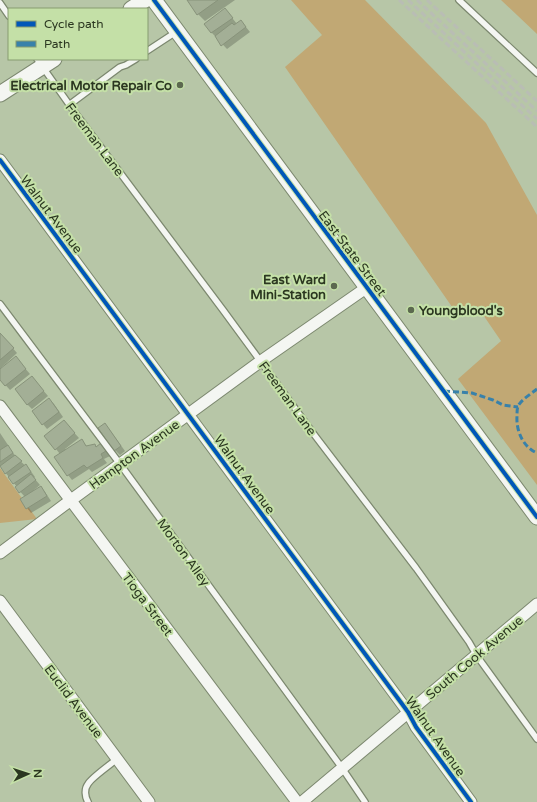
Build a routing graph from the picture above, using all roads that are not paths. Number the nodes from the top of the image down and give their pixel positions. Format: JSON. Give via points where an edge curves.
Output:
{"nodes":[{"id":1,"x":145,"y":0,"type":"edge"},
{"id":2,"x":154,"y":0,"type":"edge"},
{"id":3,"x":459,"y":0,"type":"edge"},
{"id":4,"x":0,"y":3,"type":"edge"},
{"id":5,"x":133,"y":8,"type":"edge"},
{"id":6,"x":8,"y":15,"type":"edge"},
{"id":7,"x":177,"y":32,"type":"junction"},
{"id":8,"x":148,"y":51,"type":"edge"},
{"id":9,"x":123,"y":60,"type":"edge"},
{"id":10,"x":134,"y":60,"type":"edge"},
{"id":11,"x":44,"y":61,"type":"edge"},
{"id":12,"x":126,"y":65,"type":"junction"},
{"id":13,"x":537,"y":73,"type":"edge"},
{"id":14,"x":0,"y":94,"type":"edge"},
{"id":15,"x":69,"y":105,"type":"junction"},
{"id":16,"x":0,"y":160,"type":"edge"},
{"id":17,"x":366,"y":288,"type":"junction"},
{"id":18,"x":0,"y":304,"type":"edge"},
{"id":19,"x":260,"y":361,"type":"junction"},
{"id":20,"x":0,"y":406,"type":"edge"},
{"id":21,"x":188,"y":414,"type":"junction"},
{"id":22,"x":120,"y":464,"type":"junction"},
{"id":23,"x":71,"y":500,"type":"junction"},
{"id":24,"x":537,"y":517,"type":"edge"},
{"id":25,"x":0,"y":553,"type":"edge"},
{"id":26,"x":0,"y":601,"type":"edge"},
{"id":27,"x":537,"y":604,"type":"edge"},
{"id":28,"x":477,"y":656,"type":"junction"},
{"id":29,"x":408,"y":712,"type":"junction"},
{"id":30,"x":537,"y":739,"type":"edge"},
{"id":31,"x":117,"y":759,"type":"junction"},
{"id":32,"x":342,"y":768,"type":"junction"},
{"id":33,"x":88,"y":802,"type":"edge"},
{"id":34,"x":149,"y":802,"type":"edge"},
{"id":35,"x":297,"y":802,"type":"edge"},
{"id":36,"x":302,"y":802,"type":"edge"},
{"id":37,"x":365,"y":802,"type":"edge"},
{"id":38,"x":471,"y":802,"type":"edge"}],
"edges":[{"from":1,"to":5,"type":"street"},
{"from":2,"to":7,"type":"street","name":"East State Street"},
{"from":3,"to":13,"type":"lane"},
{"from":4,"to":6,"type":"lane"},
{"from":7,"to":8,"type":"lane"},
{"from":7,"to":17,"type":"street","name":"East State Street"},
{"from":9,"to":12,"type":"lane"},
{"from":10,"to":12,"type":"lane"},
{"from":11,"to":14,"type":"street"},
{"from":11,"to":15,"type":"lane","name":"Freeman Lane"},
{"from":12,"to":15,"type":"lane"},
{"from":15,"to":19,"type":"lane","name":"Freeman Lane"},
{"from":16,"to":21,"type":"street","name":"Walnut Avenue"},
{"from":17,"to":19,"type":"street","name":"Hampton Avenue"},
{"from":17,"to":24,"type":"street","name":"East State Street"},
{"from":18,"to":22,"type":"lane","name":"Morton Alley"},
{"from":19,"to":21,"type":"street","name":"Hampton Avenue"},
{"from":19,"to":28,"type":"lane","name":"Freeman Lane","via":[[419,573]]},
{"from":20,"to":23,"type":"street","name":"Tioga Street"},
{"from":21,"to":22,"type":"street","name":"Hampton Avenue"},
{"from":21,"to":29,"type":"street","name":"Walnut Avenue"},
{"from":22,"to":23,"type":"street","name":"Hampton Avenue"},
{"from":22,"to":32,"type":"lane","name":"Morton Alley"},
{"from":23,"to":25,"type":"street","name":"Hampton Avenue"},
{"from":23,"to":35,"type":"street","name":"Tioga Street"},
{"from":26,"to":31,"type":"street","name":"Euclid Avenue"},
{"from":27,"to":28,"type":"street","name":"South Cook Avenue"},
{"from":28,"to":29,"type":"street","name":"South Cook Avenue"},
{"from":28,"to":30,"type":"lane","name":"Freeman Lane"},
{"from":29,"to":32,"type":"street","name":"South Cook Avenue"},
{"from":29,"to":38,"type":"street","name":"Walnut Avenue","via":[[416,728]]},
{"from":31,"to":33,"type":"lane","via":[[88,783],[85,791]]},
{"from":31,"to":34,"type":"street","name":"Euclid Avenue"},
{"from":32,"to":36,"type":"street","name":"South Cook Avenue"},
{"from":32,"to":37,"type":"lane","name":"Morton Alley"}]}
